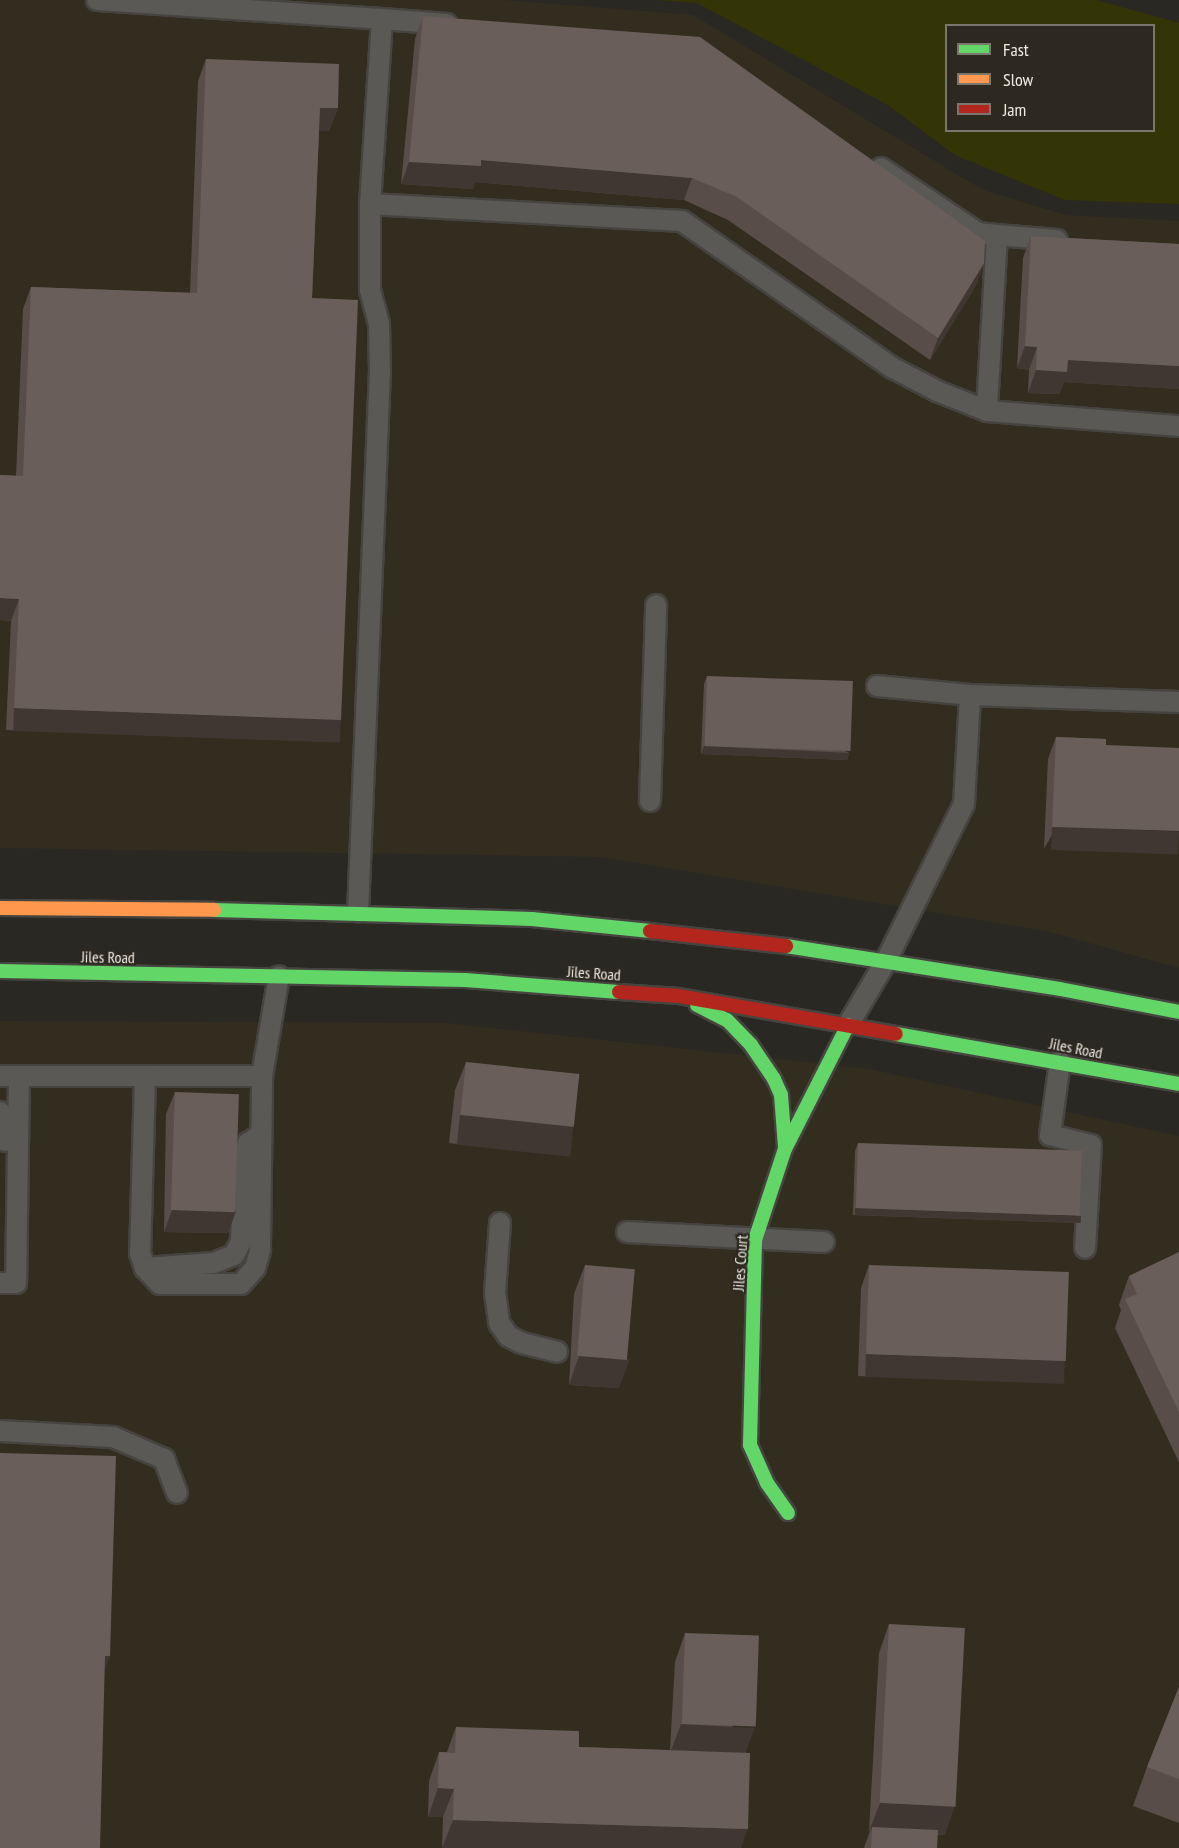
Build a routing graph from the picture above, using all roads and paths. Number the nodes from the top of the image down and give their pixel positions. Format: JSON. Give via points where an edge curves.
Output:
{"nodes":[{"id":1,"x":97,"y":0,"type":"edge"},
{"id":2,"x":382,"y":20,"type":"junction"},
{"id":3,"x":463,"y":25,"type":"edge"},
{"id":4,"x":860,"y":154,"type":"edge"},
{"id":5,"x":370,"y":204,"type":"junction"},
{"id":6,"x":997,"y":235,"type":"junction"},
{"id":7,"x":1077,"y":242,"type":"edge"},
{"id":8,"x":987,"y":411,"type":"junction"},
{"id":9,"x":1179,"y":426,"type":"edge"},
{"id":10,"x":656,"y":605,"type":"dead end"},
{"id":11,"x":877,"y":686,"type":"dead end"},
{"id":12,"x":970,"y":695,"type":"junction"},
{"id":13,"x":1179,"y":702,"type":"edge"},
{"id":14,"x":650,"y":801,"type":"dead end"},
{"id":15,"x":0,"y":908,"type":"edge"},
{"id":16,"x":358,"y":912,"type":"junction"},
{"id":17,"x":886,"y":961,"type":"junction"},
{"id":18,"x":0,"y":971,"type":"edge"},
{"id":19,"x":279,"y":976,"type":"junction"},
{"id":20,"x":679,"y":996,"type":"junction"},
{"id":21,"x":1179,"y":1012,"type":"edge"},
{"id":22,"x":848,"y":1025,"type":"junction"},
{"id":23,"x":1060,"y":1061,"type":"junction"},
{"id":24,"x":9,"y":1077,"type":"edge"},
{"id":25,"x":262,"y":1077,"type":"junction"},
{"id":26,"x":145,"y":1078,"type":"junction"},
{"id":27,"x":1179,"y":1084,"type":"edge"},
{"id":28,"x":0,"y":1112,"type":"edge"},
{"id":29,"x":261,"y":1136,"type":"junction"},
{"id":30,"x":785,"y":1149,"type":"junction"},
{"id":31,"x":500,"y":1223,"type":"dead end"},
{"id":32,"x":17,"y":1227,"type":"junction"},
{"id":33,"x":627,"y":1232,"type":"dead end"},
{"id":34,"x":755,"y":1240,"type":"junction"},
{"id":35,"x":824,"y":1242,"type":"dead end"},
{"id":36,"x":1085,"y":1248,"type":"dead end"},
{"id":37,"x":145,"y":1268,"type":"junction"},
{"id":38,"x":0,"y":1283,"type":"edge"},
{"id":39,"x":557,"y":1352,"type":"dead end"},
{"id":40,"x":0,"y":1431,"type":"edge"},
{"id":41,"x":177,"y":1493,"type":"dead end"},
{"id":42,"x":788,"y":1513,"type":"dead end"}],
"edges":[{"from":1,"to":2,"type":"lane"},
{"from":2,"to":3,"type":"lane"},
{"from":2,"to":5,"type":"lane"},
{"from":4,"to":6,"type":"lane","via":[[978,233]]},
{"from":5,"to":8,"type":"lane","via":[[682,221],[893,368]]},
{"from":5,"to":16,"type":"lane","via":[[370,290],[379,324],[380,370]]},
{"from":6,"to":7,"type":"lane"},
{"from":6,"to":8,"type":"lane"},
{"from":8,"to":9,"type":"lane"},
{"from":10,"to":14,"type":"lane"},
{"from":11,"to":12,"type":"lane"},
{"from":12,"to":13,"type":"lane"},
{"from":12,"to":17,"type":"lane","via":[[964,804]]},
{"from":15,"to":16,"type":"street"},
{"from":16,"to":17,"type":"street","via":[[532,919]]},
{"from":17,"to":21,"type":"street"},
{"from":17,"to":22,"type":"lane"},
{"from":18,"to":19,"type":"street","name":"Jiles Road"},
{"from":19,"to":20,"type":"street","name":"Jiles Road","via":[[465,980]]},
{"from":19,"to":25,"type":"lane"},
{"from":20,"to":22,"type":"street","name":"Jiles Road"},
{"from":20,"to":30,"type":"street","via":[[727,1020],[751,1045],[781,1095]]},
{"from":22,"to":23,"type":"street","name":"Jiles Road"},
{"from":22,"to":30,"type":"street","name":"Jiles Court"},
{"from":23,"to":27,"type":"street","name":"Jiles Road"},
{"from":23,"to":36,"type":"lane","via":[[1050,1136],[1091,1144]]},
{"from":24,"to":26,"type":"lane"},
{"from":24,"to":32,"type":"lane"},
{"from":25,"to":26,"type":"lane"},
{"from":25,"to":29,"type":"lane"},
{"from":26,"to":37,"type":"lane","via":[[140,1253]]},
{"from":28,"to":32,"type":"lane","via":[[5,1117],[5,1168]]},
{"from":29,"to":37,"type":"lane","via":[[248,1143],[244,1154],[243,1223],[241,1242],[234,1255],[214,1263]]},
{"from":29,"to":37,"type":"lane","via":[[260,1250],[255,1268],[241,1284],[160,1284]]},
{"from":30,"to":34,"type":"street","name":"Jiles Court"},
{"from":31,"to":39,"type":"lane","via":[[495,1293],[499,1323],[508,1336]]},
{"from":32,"to":38,"type":"lane","via":[[16,1283]]},
{"from":33,"to":34,"type":"lane"},
{"from":34,"to":35,"type":"lane"},
{"from":34,"to":42,"type":"street","name":"Jiles Court","via":[[750,1445],[767,1483]]},
{"from":40,"to":41,"type":"lane","via":[[113,1437],[164,1460]]}]}
